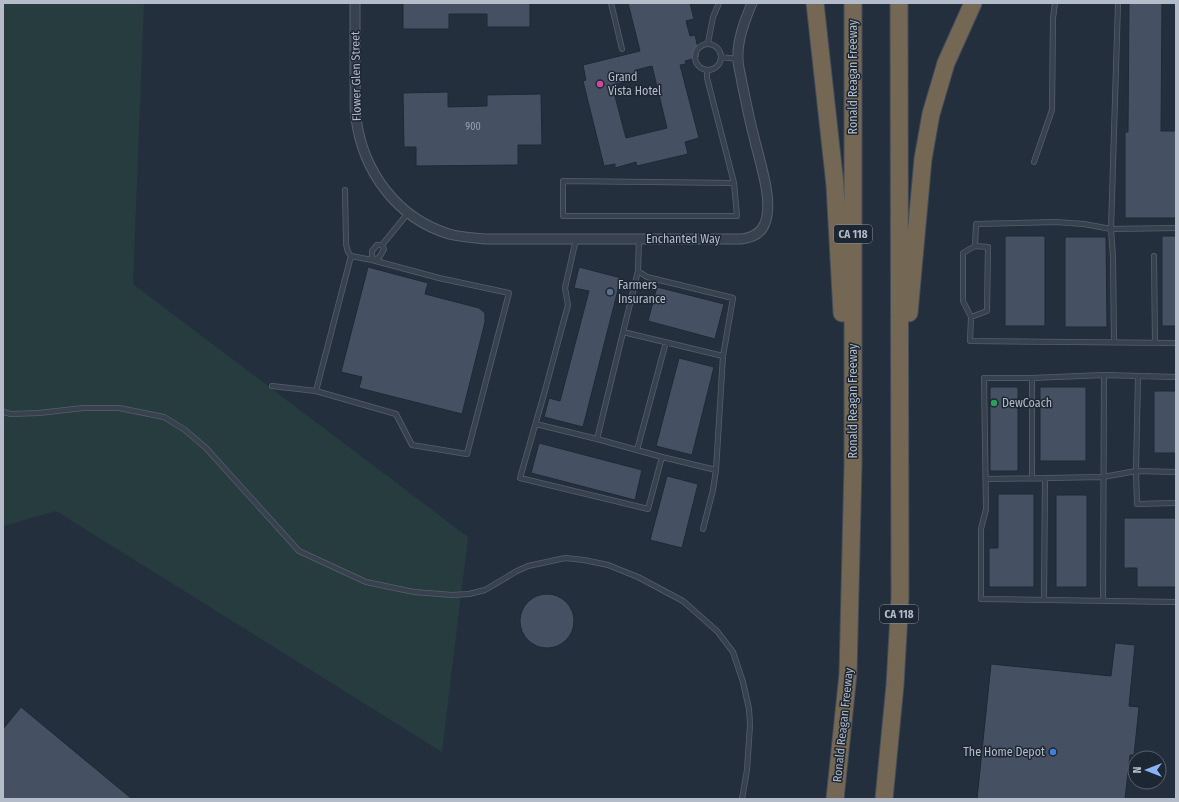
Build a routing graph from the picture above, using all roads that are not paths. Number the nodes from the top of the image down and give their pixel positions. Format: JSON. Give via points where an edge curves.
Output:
{"nodes":[{"id":1,"x":355,"y":3,"type":"edge"},
{"id":2,"x":611,"y":3,"type":"edge"},
{"id":3,"x":719,"y":3,"type":"edge"},
{"id":4,"x":752,"y":3,"type":"edge"},
{"id":5,"x":815,"y":3,"type":"edge"},
{"id":6,"x":853,"y":3,"type":"edge"},
{"id":7,"x":899,"y":3,"type":"edge"},
{"id":8,"x":972,"y":3,"type":"edge"},
{"id":9,"x":1055,"y":3,"type":"edge"},
{"id":10,"x":1118,"y":3,"type":"edge"},
{"id":11,"x":708,"y":43,"type":"junction"},
{"id":12,"x":622,"y":49,"type":"dead end"},
{"id":13,"x":721,"y":57,"type":"junction"},
{"id":14,"x":738,"y":59,"type":"junction"},
{"id":15,"x":707,"y":70,"type":"junction"},
{"id":16,"x":1034,"y":162,"type":"dead end"},
{"id":17,"x":734,"y":183,"type":"junction"},
{"id":18,"x":384,"y":189,"type":"joint"},
{"id":19,"x":345,"y":190,"type":"dead end"},
{"id":20,"x":408,"y":213,"type":"junction"},
{"id":21,"x":1176,"y":228,"type":"edge"},
{"id":22,"x":1110,"y":229,"type":"junction"},
{"id":23,"x":576,"y":239,"type":"junction"},
{"id":24,"x":639,"y":239,"type":"junction"},
{"id":25,"x":382,"y":245,"type":"junction"},
{"id":26,"x":975,"y":246,"type":"junction"},
{"id":27,"x":351,"y":256,"type":"junction"},
{"id":28,"x":1154,"y":256,"type":"dead end"},
{"id":29,"x":372,"y":260,"type":"junction"},
{"id":30,"x":638,"y":271,"type":"junction"},
{"id":31,"x":971,"y":317,"type":"junction"},
{"id":32,"x":623,"y":332,"type":"junction"},
{"id":33,"x":666,"y":342,"type":"junction"},
{"id":34,"x":1114,"y":342,"type":"junction"},
{"id":35,"x":1155,"y":343,"type":"junction"},
{"id":36,"x":1176,"y":343,"type":"edge"},
{"id":37,"x":723,"y":356,"type":"junction"},
{"id":38,"x":1104,"y":375,"type":"junction"},
{"id":39,"x":1138,"y":376,"type":"junction"},
{"id":40,"x":1176,"y":377,"type":"edge"},
{"id":41,"x":1032,"y":378,"type":"junction"},
{"id":42,"x":272,"y":386,"type":"dead end"},
{"id":43,"x":316,"y":391,"type":"junction"},
{"id":44,"x":3,"y":412,"type":"edge"},
{"id":45,"x":536,"y":424,"type":"junction"},
{"id":46,"x":899,"y":429,"type":"junction"},
{"id":47,"x":597,"y":439,"type":"junction"},
{"id":48,"x":637,"y":450,"type":"junction"},
{"id":49,"x":662,"y":457,"type":"junction"},
{"id":50,"x":853,"y":465,"type":"junction"},
{"id":51,"x":716,"y":470,"type":"junction"},
{"id":52,"x":1136,"y":471,"type":"junction"},
{"id":53,"x":1176,"y":472,"type":"edge"},
{"id":54,"x":1103,"y":477,"type":"junction"},
{"id":55,"x":1032,"y":478,"type":"junction"},
{"id":56,"x":1045,"y":478,"type":"junction"},
{"id":57,"x":986,"y":479,"type":"junction"},
{"id":58,"x":1176,"y":503,"type":"edge"},
{"id":59,"x":703,"y":529,"type":"dead end"},
{"id":60,"x":1044,"y":600,"type":"junction"},
{"id":61,"x":1103,"y":601,"type":"junction"},
{"id":62,"x":1176,"y":602,"type":"edge"},
{"id":63,"x":742,"y":799,"type":"edge"},
{"id":64,"x":835,"y":799,"type":"edge"},
{"id":65,"x":884,"y":799,"type":"edge"}],
"edges":[{"from":1,"to":18,"type":"street","name":"Flower Glen Street","via":[[356,117],[360,143],[369,166]]},
{"from":2,"to":12,"type":"lane"},
{"from":3,"to":11,"type":"lane","via":[[713,17]]},
{"from":4,"to":14,"type":"street","name":"Enchanted Way","via":[[744,24]]},
{"from":5,"to":50,"type":"highway","via":[[835,185]]},
{"from":6,"to":50,"type":"highway","name":"Ronald Reagan Freeway","number":"CA 118"},
{"from":7,"to":46,"type":"highway","number":"CA 118"},
{"from":8,"to":46,"type":"highway","via":[[946,63],[931,114],[923,159]]},
{"from":9,"to":16,"type":"lane","via":[[1052,110]]},
{"from":10,"to":22,"type":"lane"},
{"from":11,"to":13,"type":"lane","via":[[716,46]]},
{"from":11,"to":15,"type":"lane","via":[[700,46],[695,54],[696,63]]},
{"from":13,"to":14,"type":"lane"},
{"from":13,"to":15,"type":"lane","via":[[718,65]]},
{"from":14,"to":24,"type":"street","name":"Enchanted Way","via":[[766,187],[768,211],[765,223],[755,235],[741,239]]},
{"from":15,"to":17,"type":"lane"},
{"from":17,"to":17,"type":"lane","via":[[563,181],[563,216],[737,216]]},
{"from":18,"to":20,"type":"street","name":"Enchanted Way"},
{"from":19,"to":27,"type":"lane","via":[[346,244]]},
{"from":20,"to":23,"type":"street","name":"Enchanted Way","via":[[432,227],[467,238]]},
{"from":20,"to":25,"type":"lane"},
{"from":21,"to":22,"type":"lane"},
{"from":22,"to":26,"type":"lane","via":[[1055,222],[976,224]]},
{"from":22,"to":34,"type":"lane","via":[[1113,257]]},
{"from":23,"to":24,"type":"street","name":"Enchanted Way"},
{"from":23,"to":45,"type":"lane","via":[[566,288],[568,305]]},
{"from":24,"to":30,"type":"lane"},
{"from":25,"to":29,"type":"lane","via":[[384,250],[378,258]]},
{"from":25,"to":29,"type":"lane","via":[[377,245],[372,251]]},
{"from":26,"to":31,"type":"lane","via":[[963,253],[963,301]]},
{"from":26,"to":31,"type":"lane","via":[[988,246],[987,311]]},
{"from":27,"to":29,"type":"lane"},
{"from":27,"to":43,"type":"lane"},
{"from":28,"to":35,"type":"lane"},
{"from":29,"to":43,"type":"lane","via":[[509,293],[467,454],[412,445],[396,414]]},
{"from":30,"to":32,"type":"lane"},
{"from":30,"to":37,"type":"lane","via":[[647,277],[733,298]]},
{"from":31,"to":34,"type":"lane","via":[[970,341]]},
{"from":32,"to":33,"type":"lane"},
{"from":32,"to":47,"type":"lane"},
{"from":33,"to":37,"type":"lane"},
{"from":33,"to":48,"type":"lane"},
{"from":34,"to":35,"type":"lane"},
{"from":35,"to":36,"type":"lane"},
{"from":37,"to":51,"type":"lane"},
{"from":38,"to":39,"type":"lane"},
{"from":38,"to":41,"type":"lane"},
{"from":38,"to":54,"type":"lane"},
{"from":39,"to":40,"type":"lane"},
{"from":39,"to":52,"type":"lane"},
{"from":41,"to":55,"type":"lane"},
{"from":41,"to":57,"type":"lane","via":[[984,378]]},
{"from":42,"to":43,"type":"lane"},
{"from":44,"to":63,"type":"lane","via":[[11,414],[119,408],[164,417],[206,448],[299,551],[366,582],[414,592],[469,594],[485,590],[528,566],[565,558],[608,565],[638,577],[683,601],[717,631],[733,652],[743,682],[750,725]]},
{"from":45,"to":47,"type":"lane"},
{"from":45,"to":49,"type":"lane","via":[[520,478],[648,509]]},
{"from":46,"to":65,"type":"highway","number":"CA 118","via":[[900,597]]},
{"from":47,"to":48,"type":"lane"},
{"from":48,"to":49,"type":"lane"},
{"from":49,"to":51,"type":"lane"},
{"from":50,"to":64,"type":"highway","name":"Ronald Reagan Freeway","number":"CA 118","via":[[848,674]]},
{"from":51,"to":59,"type":"lane"},
{"from":52,"to":53,"type":"lane"},
{"from":52,"to":54,"type":"lane"},
{"from":52,"to":58,"type":"lane","via":[[1137,504]]},
{"from":54,"to":56,"type":"lane"},
{"from":54,"to":61,"type":"lane"},
{"from":55,"to":56,"type":"lane"},
{"from":55,"to":57,"type":"lane"},
{"from":56,"to":60,"type":"lane"},
{"from":57,"to":60,"type":"lane","via":[[986,509],[981,529],[981,599]]},
{"from":60,"to":61,"type":"lane"},
{"from":61,"to":62,"type":"lane"}]}
